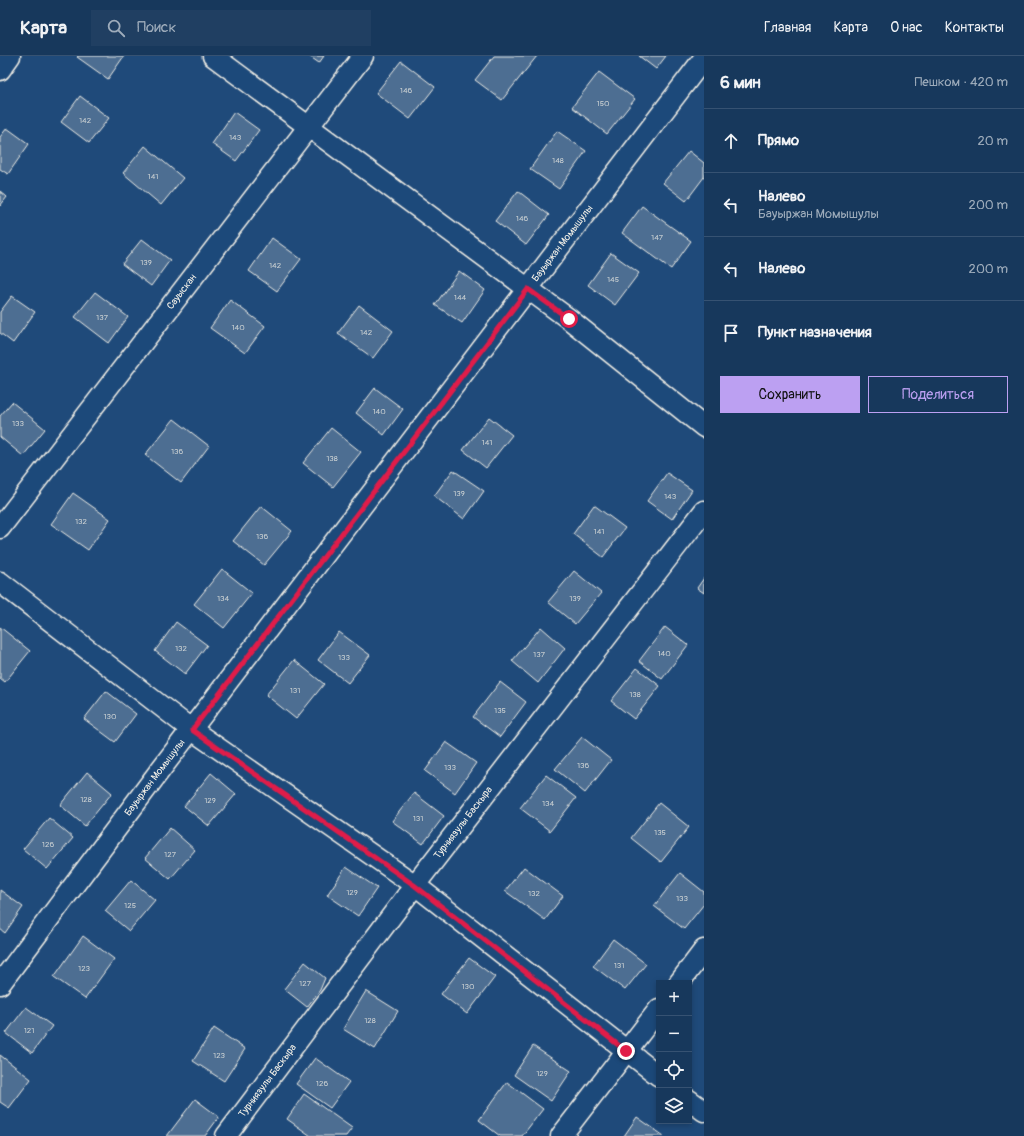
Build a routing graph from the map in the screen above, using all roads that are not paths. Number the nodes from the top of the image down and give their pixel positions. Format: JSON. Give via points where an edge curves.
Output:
{"nodes":[{"id":1,"x":10,"y":56,"type":"edge"},
{"id":2,"x":214,"y":56,"type":"edge"},
{"id":3,"x":363,"y":56,"type":"edge"},
{"id":4,"x":704,"y":58,"type":"edge"},
{"id":5,"x":0,"y":70,"type":"edge"},
{"id":6,"x":308,"y":126,"type":"junction"},
{"id":7,"x":528,"y":289,"type":"junction"},
{"id":8,"x":704,"y":427,"type":"edge"},
{"id":9,"x":704,"y":511,"type":"edge"},
{"id":10,"x":0,"y":528,"type":"edge"},
{"id":11,"x":0,"y":582,"type":"edge"},
{"id":12,"x":192,"y":730,"type":"junction"},
{"id":13,"x":414,"y":885,"type":"junction"},
{"id":14,"x":704,"y":950,"type":"edge"},
{"id":15,"x":681,"y":980,"type":"edge"},
{"id":16,"x":0,"y":984,"type":"edge"},
{"id":17,"x":656,"y":1013,"type":"edge"},
{"id":18,"x":626,"y":1051,"type":"junction"},
{"id":19,"x":656,"y":1074,"type":"edge"},
{"id":20,"x":692,"y":1102,"type":"edge"},
{"id":21,"x":704,"y":1111,"type":"edge"},
{"id":22,"x":226,"y":1136,"type":"edge"},
{"id":23,"x":561,"y":1136,"type":"edge"}],
"edges":[{"from":1,"to":5,"type":"street"},
{"from":2,"to":6,"type":"street"},
{"from":3,"to":6,"type":"street","name":"Сауыскан"},
{"from":4,"to":7,"type":"street","name":"Бауыржан Момышулы"},
{"from":6,"to":7,"type":"street"},
{"from":6,"to":10,"type":"street","name":"Сауыскан"},
{"from":7,"to":8,"type":"street"},
{"from":7,"to":12,"type":"street","name":"Бауыржан Момышулы"},
{"from":9,"to":13,"type":"street","name":"Турниязулы Баскыра"},
{"from":11,"to":12,"type":"street"},
{"from":12,"to":13,"type":"street"},
{"from":12,"to":16,"type":"street","name":"Бауыржан Момышулы"},
{"from":13,"to":18,"type":"street"},
{"from":13,"to":22,"type":"street","name":"Турниязулы Баскыра"},
{"from":14,"to":15,"type":"street"},
{"from":17,"to":18,"type":"street"},
{"from":18,"to":19,"type":"street"},
{"from":18,"to":23,"type":"street"},
{"from":20,"to":21,"type":"street"}]}
